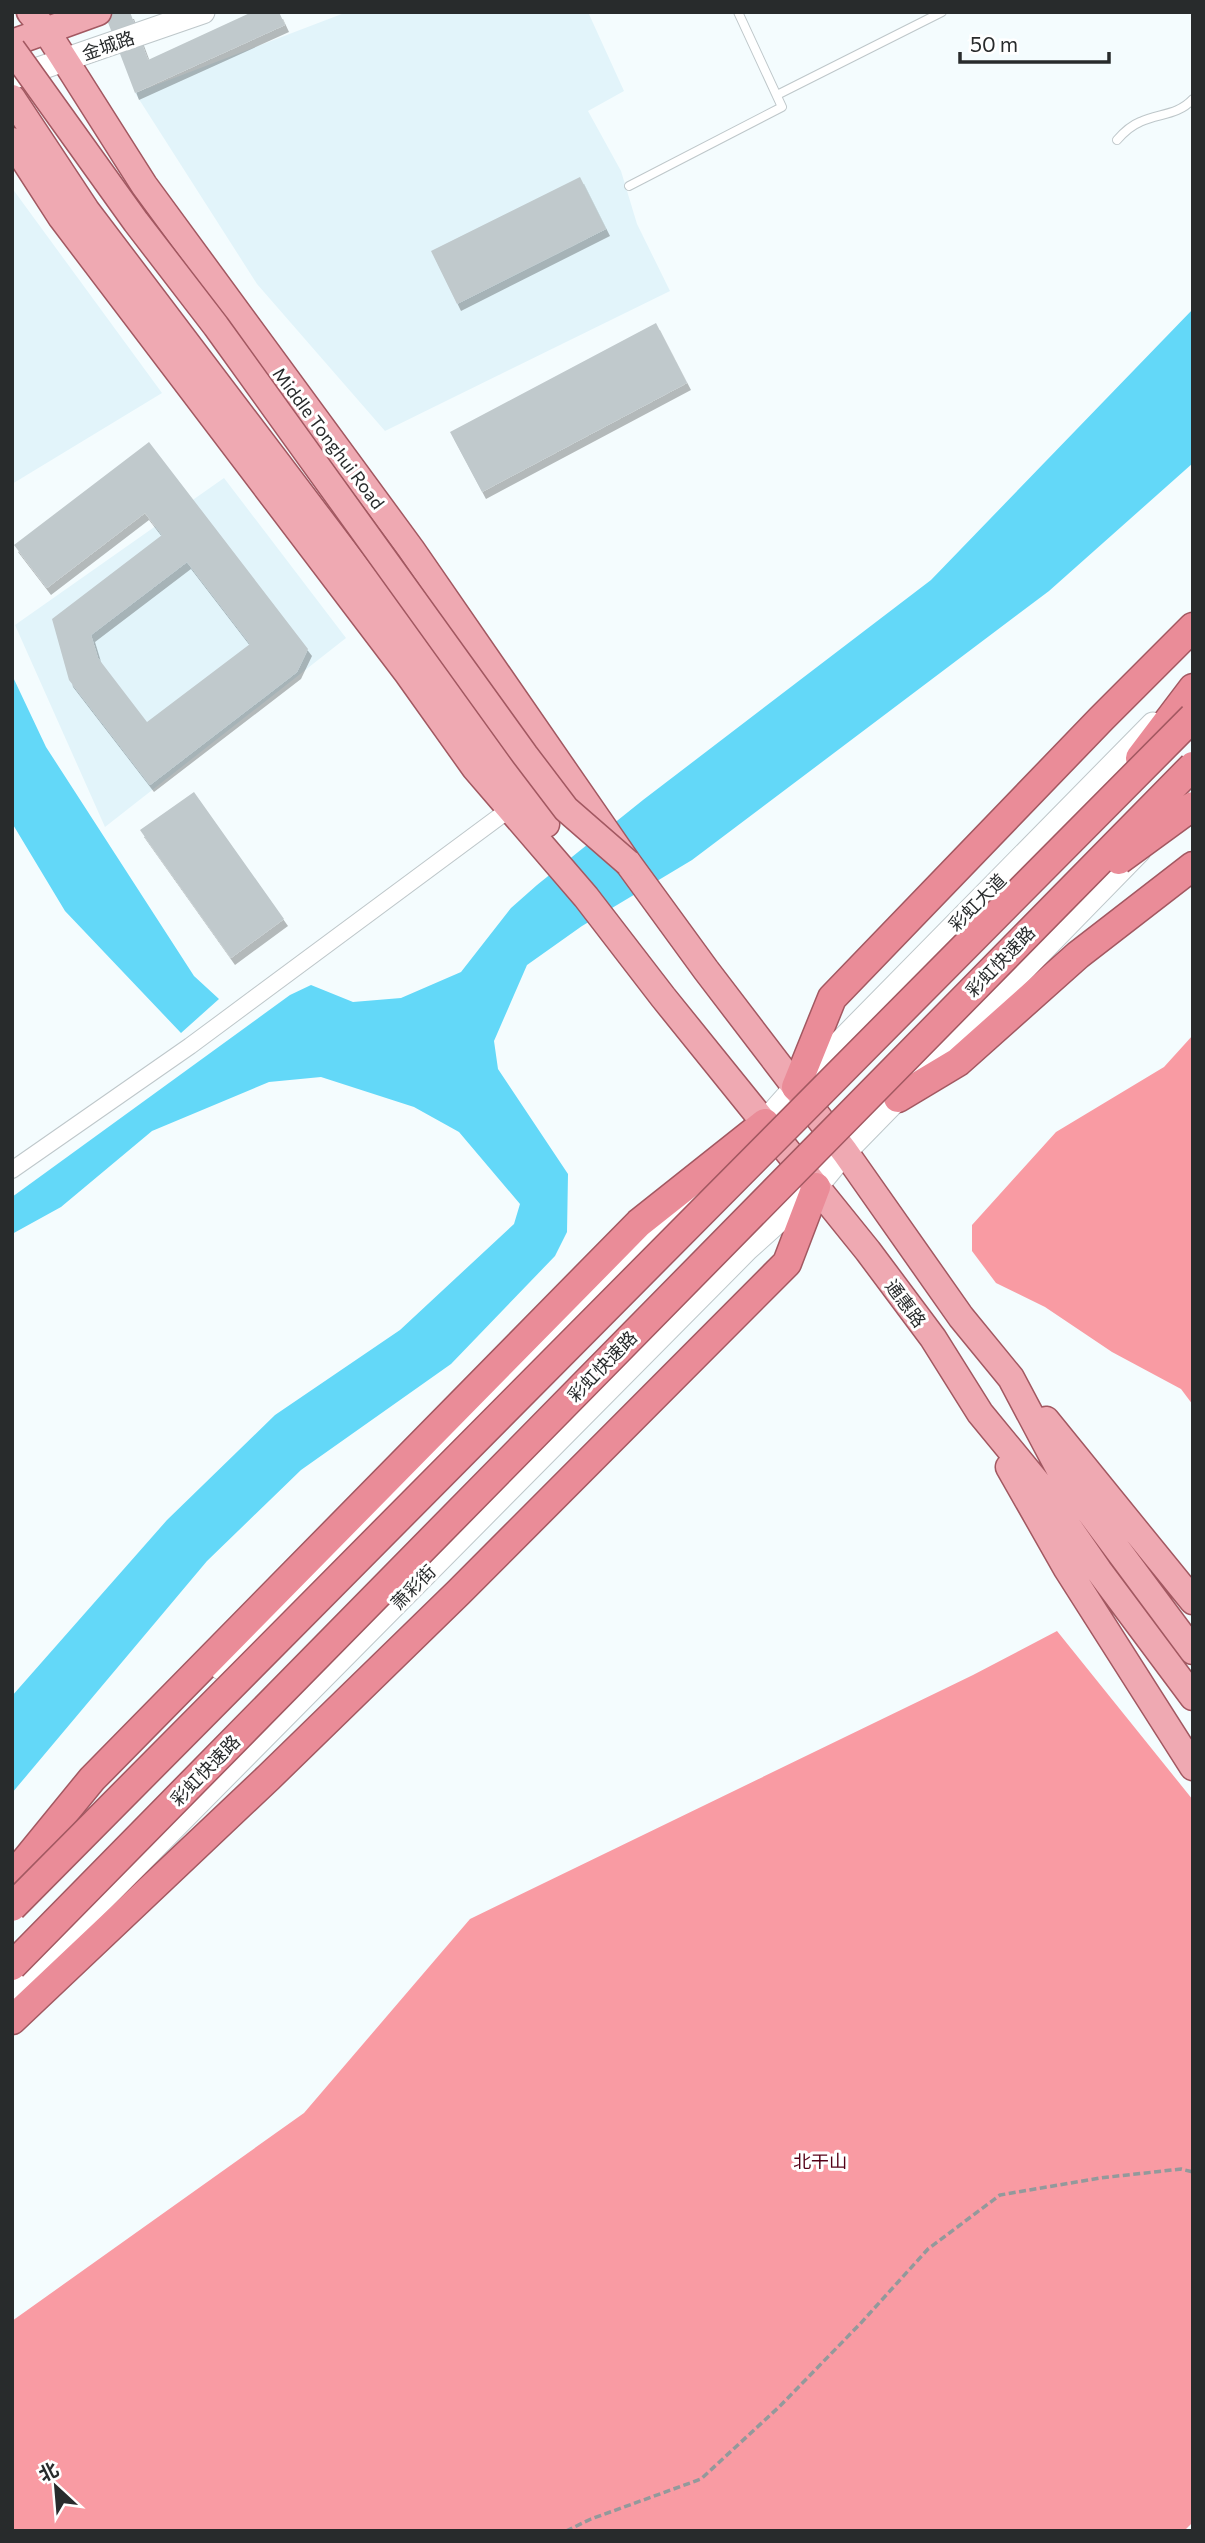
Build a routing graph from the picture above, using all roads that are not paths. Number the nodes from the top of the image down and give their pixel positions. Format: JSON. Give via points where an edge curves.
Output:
{"nodes":[{"id":1,"x":98,"y":12,"type":"edge"},
{"id":2,"x":203,"y":12,"type":"edge"},
{"id":3,"x":738,"y":12,"type":"edge"},
{"id":4,"x":942,"y":12,"type":"edge"},
{"id":5,"x":39,"y":22,"type":"edge"},
{"id":6,"x":12,"y":44,"type":"edge"},
{"id":7,"x":12,"y":49,"type":"edge"},
{"id":8,"x":65,"y":60,"type":"junction"},
{"id":9,"x":12,"y":78,"type":"edge"},
{"id":10,"x":776,"y":95,"type":"junction"},
{"id":11,"x":12,"y":98,"type":"edge"},
{"id":12,"x":1193,"y":99,"type":"edge"},
{"id":13,"x":1117,"y":140,"type":"dead end"},
{"id":14,"x":12,"y":141,"type":"edge"},
{"id":15,"x":629,"y":186,"type":"dead end"},
{"id":16,"x":1193,"y":627,"type":"edge"},
{"id":17,"x":1193,"y":685,"type":"edge"},
{"id":18,"x":1193,"y":717,"type":"edge"},
{"id":19,"x":1193,"y":766,"type":"edge"},
{"id":20,"x":1193,"y":797,"type":"edge"},
{"id":21,"x":1193,"y":806,"type":"edge"},
{"id":22,"x":511,"y":808,"type":"junction"},
{"id":23,"x":1099,"y":813,"type":"junction"},
{"id":24,"x":628,"y":863,"type":"junction"},
{"id":25,"x":1193,"y":866,"type":"edge"},
{"id":26,"x":651,"y":894,"type":"joint"},
{"id":27,"x":586,"y":897,"type":"junction"},
{"id":28,"x":1054,"y":906,"type":"junction"},
{"id":29,"x":796,"y":1087,"type":"junction"},
{"id":30,"x":898,"y":1098,"type":"junction"},
{"id":31,"x":765,"y":1123,"type":"junction"},
{"id":32,"x":845,"y":1152,"type":"junction"},
{"id":33,"x":12,"y":1170,"type":"edge"},
{"id":34,"x":816,"y":1186,"type":"junction"},
{"id":35,"x":1011,"y":1378,"type":"junction"},
{"id":36,"x":981,"y":1413,"type":"junction"},
{"id":37,"x":1193,"y":1601,"type":"edge"},
{"id":38,"x":1193,"y":1651,"type":"edge"},
{"id":39,"x":1193,"y":1697,"type":"edge"},
{"id":40,"x":1193,"y":1767,"type":"edge"},
{"id":41,"x":12,"y":1878,"type":"edge"},
{"id":42,"x":12,"y":1907,"type":"edge"},
{"id":43,"x":14,"y":1979,"type":"edge"},
{"id":44,"x":12,"y":2020,"type":"edge"}],
"edges":[{"from":1,"to":5,"type":"main road","name":"金城路"},
{"from":2,"to":8,"type":"main road","name":"金城路"},
{"from":3,"to":10,"type":"lane"},
{"from":4,"to":10,"type":"lane"},
{"from":5,"to":6,"type":"main road","name":"金城路"},
{"from":5,"to":8,"type":"main road","name":"Middle Tonghui Road"},
{"from":7,"to":24,"type":"main road","name":"Middle Tonghui Road","bridge":true,"via":[[525,755],[566,809]]},
{"from":8,"to":9,"type":"main road","name":"金城路"},
{"from":8,"to":24,"type":"main road","name":"Middle Tonghui Road","bridge":true,"via":[[145,185],[411,549]]},
{"from":10,"to":15,"type":"lane","via":[[782,107]]},
{"from":11,"to":27,"type":"main road","via":[[86,210],[551,831]]},
{"from":12,"to":13,"type":"lane","via":[[1177,113],[1141,121]]},
{"from":14,"to":22,"type":"main road","via":[[61,217],[475,768]]},
{"from":16,"to":29,"type":"highway","via":[[832,998]]},
{"from":17,"to":23,"type":"highway","bridge":true},
{"from":17,"to":29,"type":"main road","name":"彩虹大道"},
{"from":18,"to":23,"type":"highway","name":"彩虹快速路","bridge":true},
{"from":19,"to":28,"type":"highway","name":"彩虹快速路","bridge":true},
{"from":20,"to":30,"type":"main road"},
{"from":21,"to":28,"type":"highway","bridge":true},
{"from":22,"to":27,"type":"main road"},
{"from":22,"to":33,"type":"street","via":[[190,1046]]},
{"from":23,"to":42,"type":"highway","name":"彩虹快速路","bridge":true},
{"from":24,"to":26,"type":"main road","name":"Middle Tonghui Road"},
{"from":25,"to":30,"type":"highway","via":[[1078,955],[958,1062]]},
{"from":26,"to":29,"type":"main road","name":"通惠路"},
{"from":27,"to":31,"type":"main road","name":"通惠路"},
{"from":28,"to":43,"type":"highway","name":"彩虹快速路","bridge":true},
{"from":29,"to":31,"type":"main road","name":"彩虹大道"},
{"from":29,"to":32,"type":"main road","name":"通惠路"},
{"from":30,"to":32,"type":"main road"},
{"from":31,"to":34,"type":"main road","name":"通惠路"},
{"from":31,"to":41,"type":"main road"},
{"from":31,"to":41,"type":"highway","via":[[639,1223],[92,1779]]},
{"from":32,"to":34,"type":"main road"},
{"from":32,"to":35,"type":"main road","name":"通惠路","via":[[961,1317]]},
{"from":34,"to":36,"type":"main road","name":"通惠路","via":[[933,1338]]},
{"from":34,"to":43,"type":"main road","name":"萧彩街","via":[[737,1259]]},
{"from":34,"to":44,"type":"highway","via":[[787,1263],[269,1777]]},
{"from":35,"to":37,"type":"main road"},
{"from":35,"to":38,"type":"main road","name":"通惠路","via":[[1063,1476]]},
{"from":36,"to":39,"type":"main road","name":"通惠路","via":[[1040,1486]]},
{"from":36,"to":40,"type":"main road","via":[[1067,1569]]}]}
